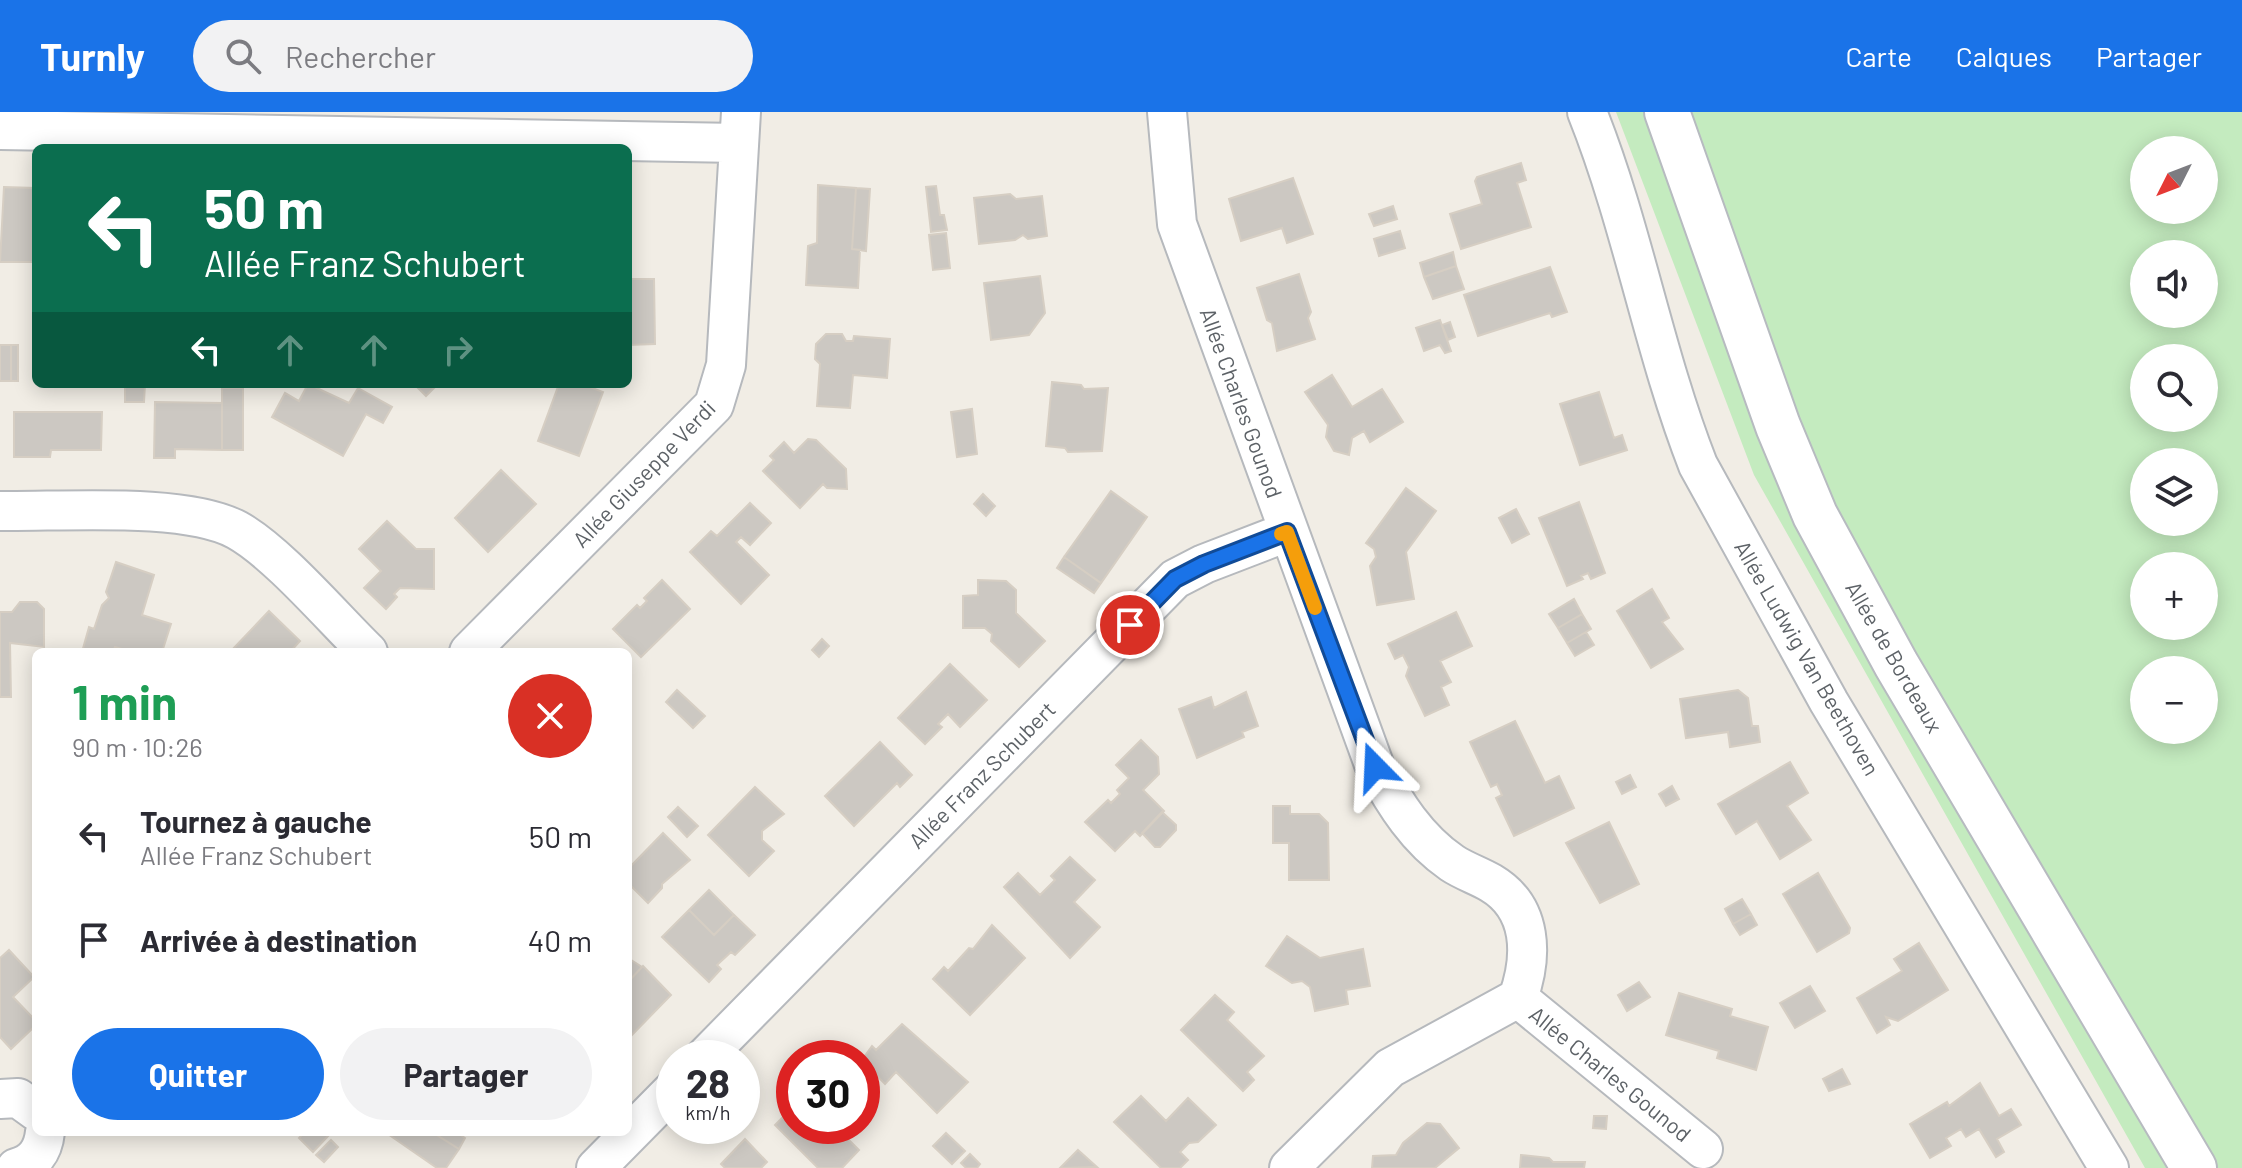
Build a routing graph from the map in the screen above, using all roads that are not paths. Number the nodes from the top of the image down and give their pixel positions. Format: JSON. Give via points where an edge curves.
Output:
{"nodes":[{"id":1,"x":1167,"y":112,"type":"edge"},
{"id":2,"x":1587,"y":112,"type":"edge"},
{"id":3,"x":1667,"y":112,"type":"edge"},
{"id":4,"x":740,"y":128,"type":"edge"},
{"id":5,"x":0,"y":130,"type":"edge"},
{"id":6,"x":0,"y":511,"type":"edge"},
{"id":7,"x":1287,"y":532,"type":"junction"},
{"id":8,"x":364,"y":648,"type":"edge"},
{"id":9,"x":473,"y":648,"type":"edge"},
{"id":10,"x":1518,"y":998,"type":"junction"},
{"id":11,"x":722,"y":1040,"type":"edge"},
{"id":12,"x":656,"y":1107,"type":"edge"},
{"id":13,"x":632,"y":1132,"type":"edge"},
{"id":14,"x":628,"y":1136,"type":"edge"},
{"id":15,"x":1703,"y":1149,"type":"dead end"},
{"id":16,"x":596,"y":1168,"type":"edge"},
{"id":17,"x":1289,"y":1168,"type":"edge"},
{"id":18,"x":2109,"y":1168,"type":"edge"},
{"id":19,"x":2194,"y":1168,"type":"edge"}],
"edges":[{"from":1,"to":7,"type":"street","name":"Allée Charles Gounod","via":[[1177,224]]},
{"from":2,"to":18,"type":"street","name":"Allée Ludwig Van Beethoven","via":[[1698,465],[1829,702]]},
{"from":3,"to":19,"type":"main road","name":"Allée de Bordeaux","via":[[1778,426],[1815,515],[1896,664]]},
{"from":4,"to":5,"type":"street"},
{"from":4,"to":9,"type":"street","name":"Allée Giuseppe Verdi","via":[[724,379],[714,405]]},
{"from":6,"to":8,"type":"street","via":[[178,513],[220,522],[259,545]]},
{"from":7,"to":10,"type":"street","name":"Allée Charles Gounod","via":[[1375,767],[1400,812],[1452,863],[1511,898],[1523,917],[1527,972]]},
{"from":7,"to":11,"type":"street","name":"Allée Franz Schubert","via":[[1175,579]]},
{"from":10,"to":15,"type":"street","name":"Allée Charles Gounod"},
{"from":10,"to":17,"type":"street","name":"Allée Charles Gounod","via":[[1390,1068]]},
{"from":12,"to":13,"type":"street"},
{"from":14,"to":16,"type":"street"}]}
